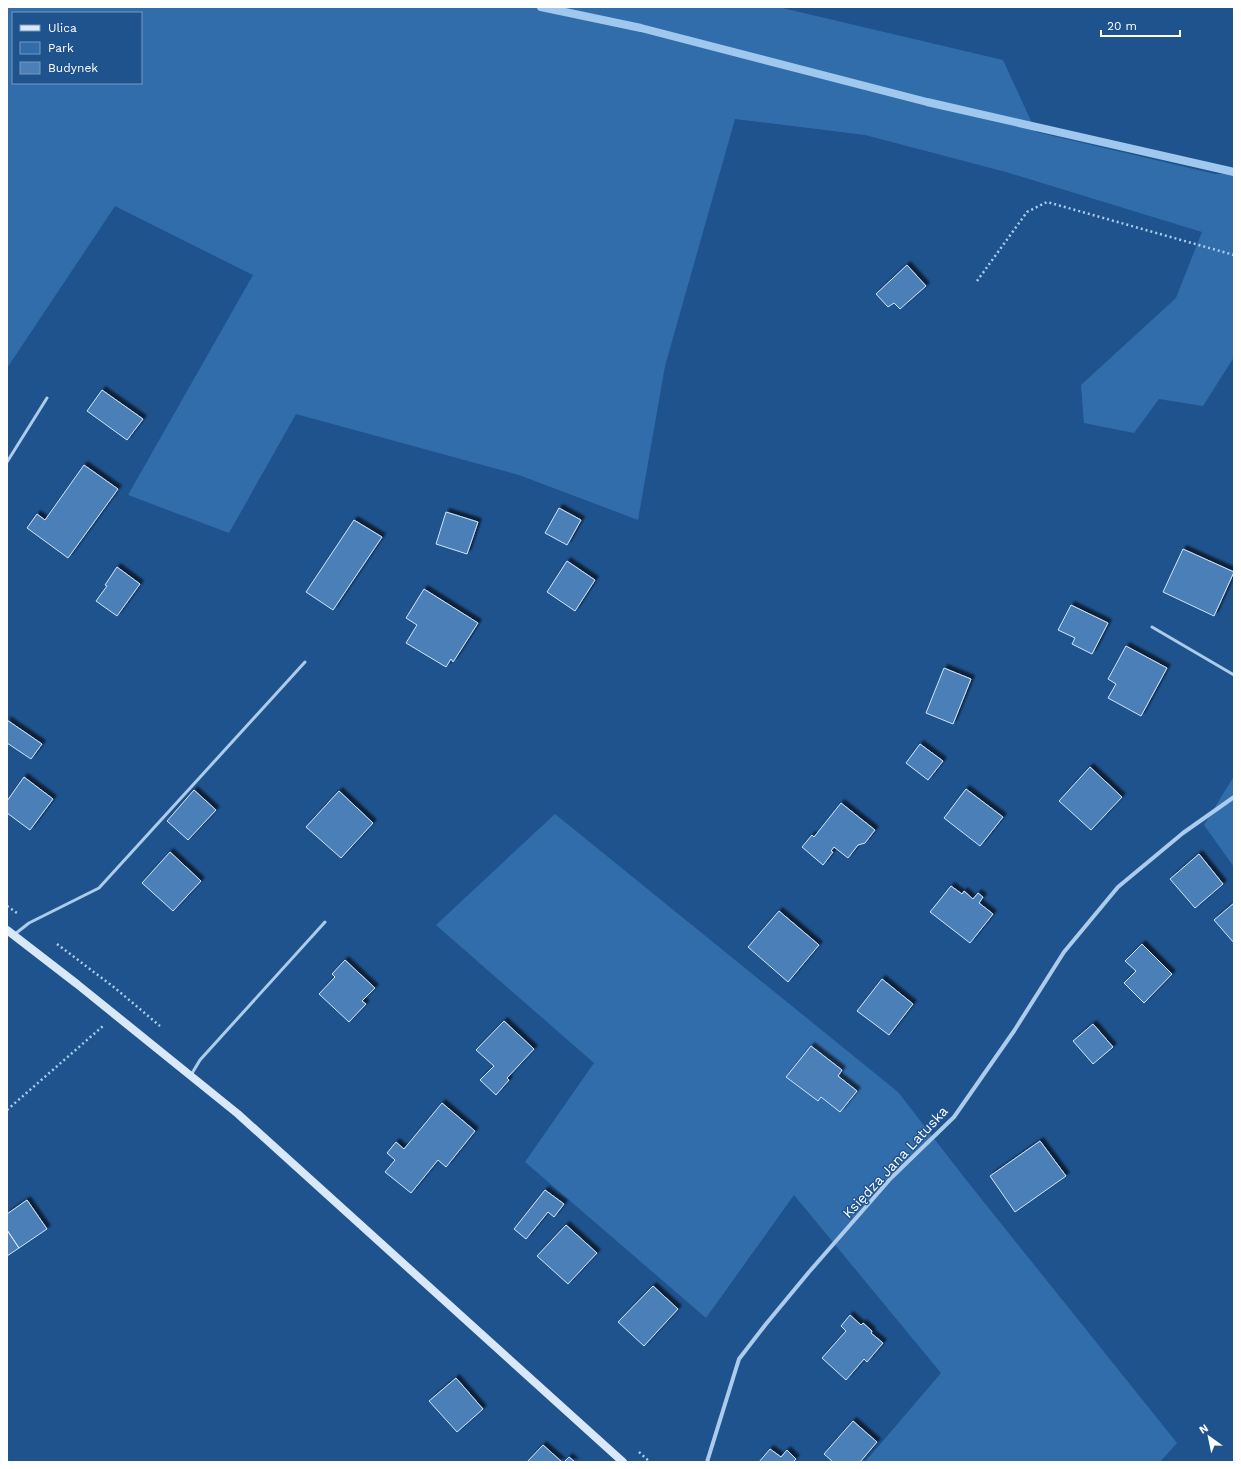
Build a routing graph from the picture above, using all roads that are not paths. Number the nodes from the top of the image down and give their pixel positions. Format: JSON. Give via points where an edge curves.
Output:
{"nodes":[{"id":1,"x":47,"y":398,"type":"dead end"},
{"id":2,"x":7,"y":462,"type":"edge"},
{"id":3,"x":1152,"y":627,"type":"dead end"},
{"id":4,"x":304,"y":662,"type":"dead end"},
{"id":5,"x":1234,"y":676,"type":"edge"},
{"id":6,"x":1234,"y":796,"type":"edge"},
{"id":7,"x":325,"y":922,"type":"dead end"},
{"id":8,"x":7,"y":930,"type":"edge"},
{"id":9,"x":14,"y":935,"type":"junction"},
{"id":10,"x":191,"y":1076,"type":"junction"},
{"id":11,"x":623,"y":1462,"type":"edge"},
{"id":12,"x":708,"y":1462,"type":"edge"}],
"edges":[{"from":1,"to":2,"type":"lane"},
{"from":3,"to":5,"type":"lane"},
{"from":4,"to":9,"type":"lane","via":[[99,888],[29,923]]},
{"from":6,"to":12,"type":"street","name":"Księdza Jana Latuska","via":[[1183,833],[1118,887],[1064,952],[1014,1031],[954,1117],[891,1178],[766,1324],[739,1359]]},
{"from":7,"to":10,"type":"lane","via":[[200,1060]]},
{"from":8,"to":9,"type":"main road"},
{"from":9,"to":10,"type":"main road"},
{"from":10,"to":11,"type":"main road","via":[[244,1120]]}]}
